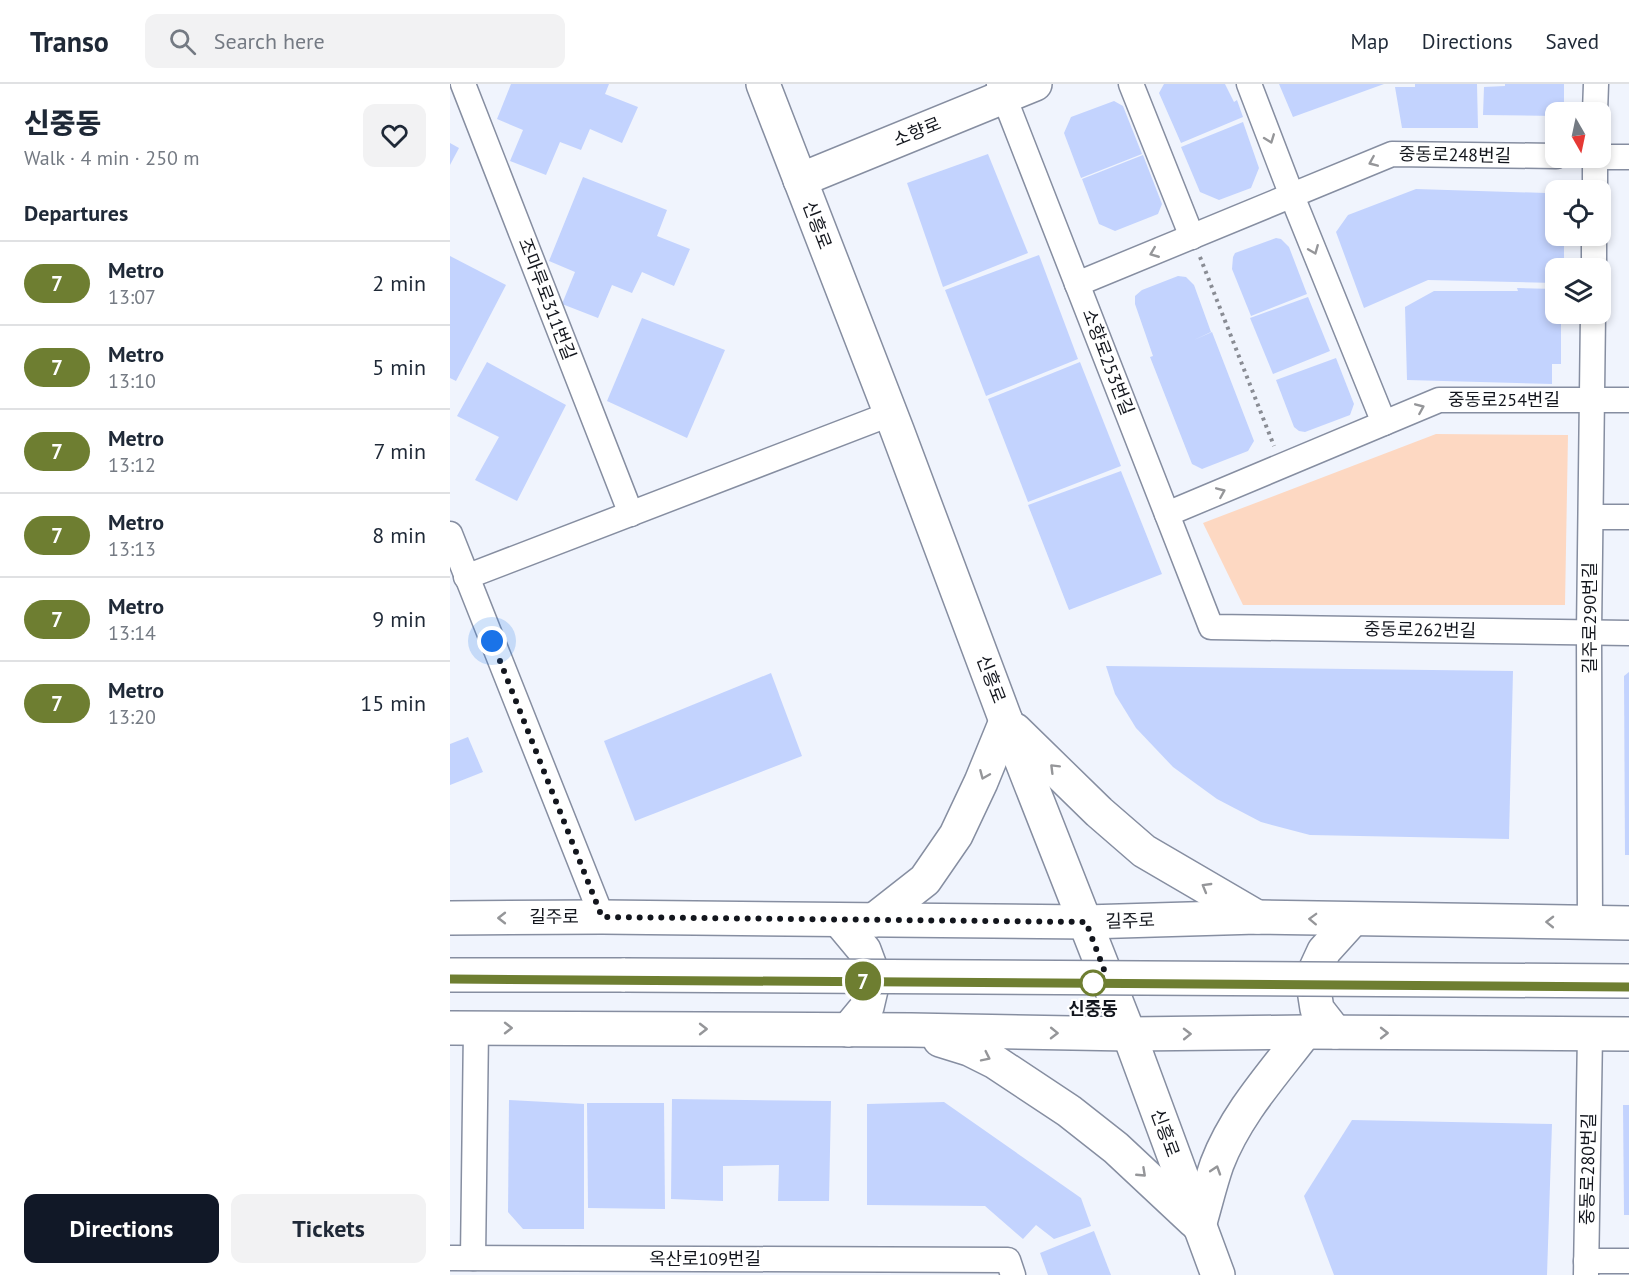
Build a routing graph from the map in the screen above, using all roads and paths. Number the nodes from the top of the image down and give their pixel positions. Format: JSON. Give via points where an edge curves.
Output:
{"nodes":[{"id":1,"x":463,"y":84,"type":"edge"},
{"id":2,"x":762,"y":84,"type":"edge"},
{"id":3,"x":1035,"y":84,"type":"edge"},
{"id":4,"x":1131,"y":84,"type":"edge"},
{"id":5,"x":1249,"y":84,"type":"edge"},
{"id":6,"x":1596,"y":84,"type":"edge"},
{"id":7,"x":1002,"y":90,"type":"edge"},
{"id":8,"x":1595,"y":102,"type":"edge"},
{"id":9,"x":1545,"y":156,"type":"edge"},
{"id":10,"x":1611,"y":157,"type":"edge"},
{"id":11,"x":1629,"y":157,"type":"edge"},
{"id":12,"x":800,"y":180,"type":"junction"},
{"id":13,"x":1292,"y":196,"type":"junction"},
{"id":14,"x":1192,"y":237,"type":"junction"},
{"id":15,"x":1077,"y":284,"type":"junction"},
{"id":16,"x":1593,"y":324,"type":"edge"},
{"id":17,"x":1592,"y":399,"type":"junction"},
{"id":18,"x":1629,"y":400,"type":"edge"},
{"id":19,"x":890,"y":414,"type":"junction"},
{"id":20,"x":1384,"y":423,"type":"junction"},
{"id":21,"x":1282,"y":466,"type":"junction"},
{"id":22,"x":631,"y":514,"type":"junction"},
{"id":23,"x":1167,"y":514,"type":"junction"},
{"id":24,"x":1591,"y":517,"type":"junction"},
{"id":25,"x":1629,"y":517,"type":"edge"},
{"id":26,"x":450,"y":534,"type":"edge"},
{"id":27,"x":466,"y":577,"type":"junction"},
{"id":28,"x":1211,"y":627,"type":"joint"},
{"id":29,"x":1590,"y":633,"type":"junction"},
{"id":30,"x":1629,"y":633,"type":"edge"},
{"id":31,"x":1006,"y":721,"type":"junction"},
{"id":32,"x":602,"y":917,"type":"junction"},
{"id":33,"x":1257,"y":917,"type":"junction"},
{"id":34,"x":450,"y":918,"type":"edge"},
{"id":35,"x":839,"y":920,"type":"junction"},
{"id":36,"x":874,"y":920,"type":"junction"},
{"id":37,"x":1352,"y":920,"type":"junction"},
{"id":38,"x":1086,"y":922,"type":"junction"},
{"id":39,"x":1590,"y":923,"type":"junction"},
{"id":40,"x":1629,"y":923,"type":"edge"},
{"id":41,"x":450,"y":975,"type":"edge"},
{"id":42,"x":1629,"y":981,"type":"edge"},
{"id":43,"x":463,"y":1028,"type":"edge"},
{"id":44,"x":848,"y":1030,"type":"junction"},
{"id":45,"x":911,"y":1030,"type":"junction"},
{"id":46,"x":1320,"y":1032,"type":"junction"},
{"id":47,"x":1129,"y":1034,"type":"junction"},
{"id":48,"x":1590,"y":1034,"type":"junction"},
{"id":49,"x":1629,"y":1034,"type":"edge"},
{"id":50,"x":1199,"y":1226,"type":"junction"},
{"id":51,"x":461,"y":1258,"type":"edge"},
{"id":52,"x":1629,"y":1261,"type":"edge"},
{"id":53,"x":960,"y":1267,"type":"edge"},
{"id":54,"x":1010,"y":1268,"type":"edge"},
{"id":55,"x":1586,"y":1268,"type":"edge"},
{"id":56,"x":1218,"y":1275,"type":"edge"}],
"edges":[{"from":1,"to":22,"type":"street","name":"조마루로311번길"},
{"from":2,"to":12,"type":"street","name":"신흥로"},
{"from":3,"to":7,"type":"street","name":"소향로"},
{"from":4,"to":14,"type":"street"},
{"from":5,"to":13,"type":"street","one_way":true},
{"from":6,"to":8,"type":"street"},
{"from":7,"to":12,"type":"street","name":"소향로"},
{"from":7,"to":15,"type":"street","name":"소향로253번길"},
{"from":9,"to":13,"type":"street","name":"중동로248번길","one_way":true,"via":[[1392,154]]},
{"from":10,"to":11,"type":"street"},
{"from":12,"to":19,"type":"street","name":"신흥로"},
{"from":13,"to":14,"type":"street","name":"중동로248번길"},
{"from":13,"to":20,"type":"street","one_way":true},
{"from":14,"to":15,"type":"street","name":"중동로248번길","one_way":true},
{"from":14,"to":21,"type":"path"},
{"from":15,"to":23,"type":"street","name":"소향로253번길"},
{"from":16,"to":17,"type":"street","name":"길주로290번길"},
{"from":17,"to":18,"type":"street","name":"중동로254번길"},
{"from":20,"to":17,"type":"street","name":"중동로254번길","one_way":true,"via":[[1439,400]]},
{"from":17,"to":24,"type":"street","name":"길주로290번길"},
{"from":19,"to":22,"type":"street"},
{"from":19,"to":31,"type":"street","name":"신흥로"},
{"from":20,"to":21,"type":"street","name":"중동로254번길"},
{"from":23,"to":21,"type":"street","name":"중동로254번길","one_way":true},
{"from":22,"to":27,"type":"street"},
{"from":23,"to":28,"type":"street","name":"소향로253번길"},
{"from":24,"to":25,"type":"street"},
{"from":24,"to":29,"type":"street","name":"길주로290번길"},
{"from":26,"to":27,"type":"street"},
{"from":27,"to":32,"type":"street"},
{"from":28,"to":29,"type":"street","name":"중동로262번길"},
{"from":29,"to":30,"type":"street","name":"중동로262번길"},
{"from":29,"to":39,"type":"street","name":"길주로290번길"},
{"from":33,"to":31,"type":"street","one_way":true,"via":[[1144,851]]},
{"from":31,"to":36,"type":"street","one_way":true,"via":[[956,835],[925,880]]},
{"from":31,"to":38,"type":"street","name":"신흥로"},
{"from":32,"to":34,"type":"street","name":"길주로","one_way":true},
{"from":32,"to":35,"type":"street","name":"길주로"},
{"from":37,"to":33,"type":"street","name":"길주로","one_way":true},
{"from":33,"to":38,"type":"street","name":"길주로"},
{"from":35,"to":36,"type":"street","name":"길주로"},
{"from":35,"to":44,"type":"street","via":[[864,950],[874,977],[867,1007]]},
{"from":36,"to":38,"type":"street","name":"길주로"},
{"from":39,"to":37,"type":"street","name":"길주로","one_way":true},
{"from":37,"to":46,"type":"street","via":[[1324,951],[1312,977]]},
{"from":38,"to":47,"type":"street","name":"신흥로"},
{"from":39,"to":40,"type":"street","name":"길주로"},
{"from":41,"to":42,"type":"street","bridge":true},
{"from":43,"to":44,"type":"street","one_way":true},
{"from":43,"to":51,"type":"street"},
{"from":44,"to":45,"type":"street"},
{"from":45,"to":47,"type":"street","one_way":true},
{"from":45,"to":50,"type":"street","one_way":true,"via":[[995,1062],[1069,1111],[1116,1148]]},
{"from":47,"to":46,"type":"street","one_way":true},
{"from":46,"to":48,"type":"street","one_way":true},
{"from":50,"to":46,"type":"street","one_way":true,"via":[[1217,1164],[1249,1104]]},
{"from":47,"to":50,"type":"street","name":"신흥로"},
{"from":48,"to":49,"type":"street"},
{"from":48,"to":55,"type":"street","name":"중동로280번길"},
{"from":50,"to":56,"type":"street","name":"신흥로"},
{"from":51,"to":53,"type":"street","name":"옥산로109번길"},
{"from":52,"to":55,"type":"street","name":"중동로280번길"},
{"from":53,"to":54,"type":"street","name":"옥산로109번길"}]}
